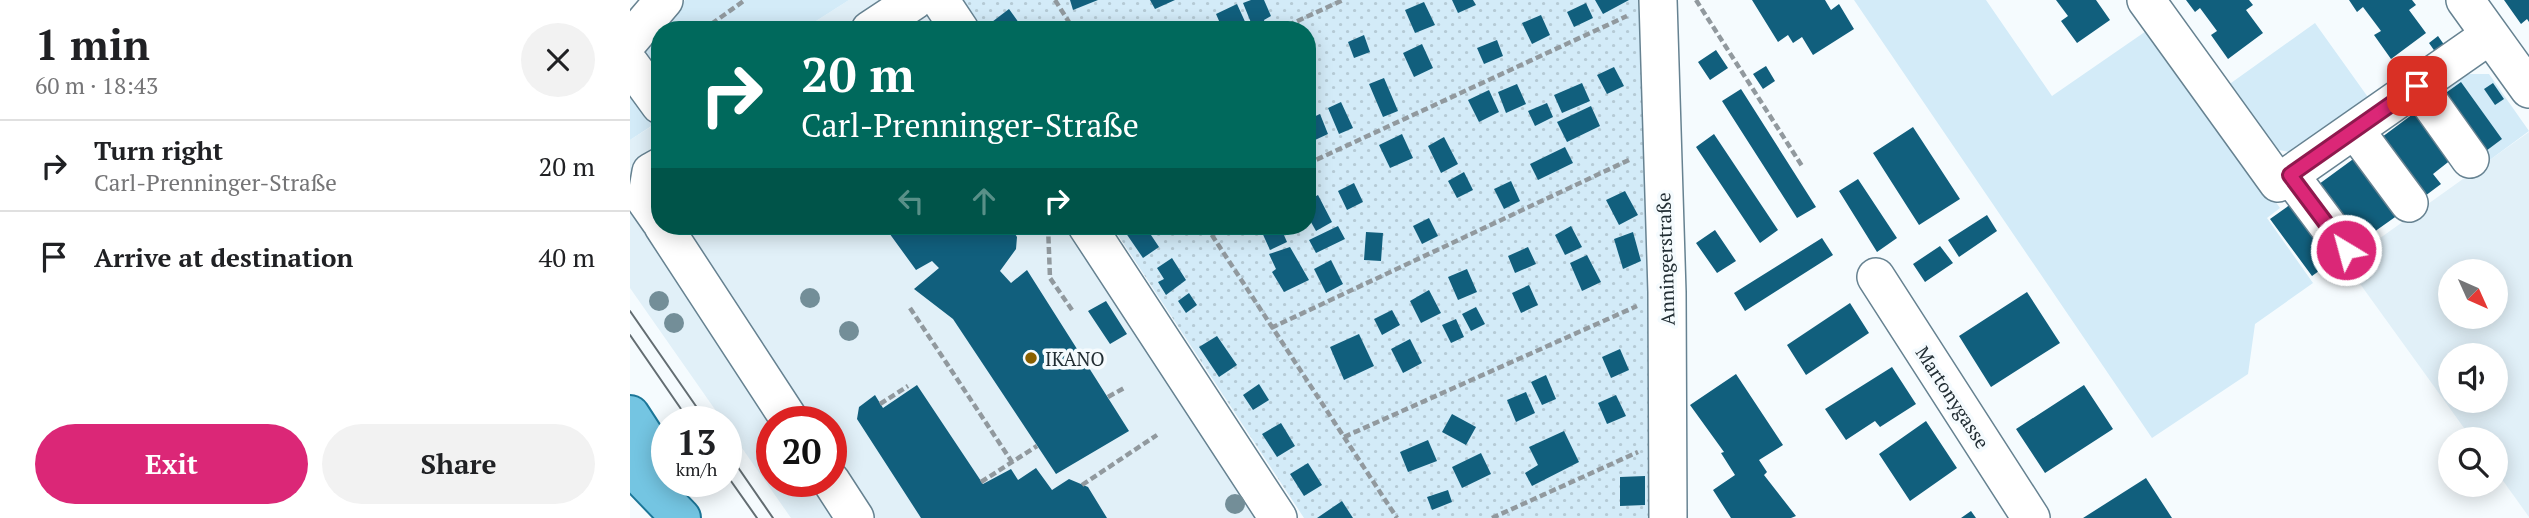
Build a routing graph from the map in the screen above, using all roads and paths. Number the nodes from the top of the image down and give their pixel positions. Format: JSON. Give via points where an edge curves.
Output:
{"nodes":[{"id":1,"x":664,"y":0,"type":"edge"},
{"id":2,"x":745,"y":0,"type":"edge"},
{"id":3,"x":940,"y":0,"type":"edge"},
{"id":4,"x":1055,"y":0,"type":"edge"},
{"id":5,"x":1343,"y":0,"type":"edge"},
{"id":6,"x":1696,"y":0,"type":"edge"},
{"id":7,"x":2147,"y":0,"type":"edge"},
{"id":8,"x":2465,"y":0,"type":"edge"},
{"id":9,"x":1658,"y":1,"type":"edge"},
{"id":10,"x":911,"y":13,"type":"edge"},
{"id":11,"x":716,"y":21,"type":"edge"},
{"id":12,"x":892,"y":21,"type":"edge"},
{"id":13,"x":954,"y":21,"type":"edge"},
{"id":14,"x":1068,"y":21,"type":"edge"},
{"id":15,"x":1298,"y":21,"type":"edge"},
{"id":16,"x":2490,"y":35,"type":"junction"},
{"id":17,"x":630,"y":40,"type":"edge"},
{"id":18,"x":630,"y":64,"type":"edge"},
{"id":19,"x":2417,"y":86,"type":"junction"},
{"id":20,"x":2529,"y":89,"type":"edge"},
{"id":21,"x":651,"y":92,"type":"edge"},
{"id":22,"x":2354,"y":130,"type":"junction"},
{"id":23,"x":1662,"y":145,"type":"junction"},
{"id":24,"x":2470,"y":159,"type":"dead end"},
{"id":25,"x":1316,"y":160,"type":"edge"},
{"id":26,"x":1802,"y":166,"type":"dead end"},
{"id":27,"x":651,"y":172,"type":"edge"},
{"id":28,"x":2290,"y":175,"type":"junction"},
{"id":29,"x":2409,"y":203,"type":"dead end"},
{"id":30,"x":651,"y":208,"type":"edge"},
{"id":31,"x":669,"y":235,"type":"edge"},
{"id":32,"x":1048,"y":235,"type":"edge"},
{"id":33,"x":1093,"y":235,"type":"edge"},
{"id":34,"x":1212,"y":235,"type":"edge"},
{"id":35,"x":2346,"y":250,"type":"dead end"},
{"id":36,"x":1876,"y":277,"type":"dead end"},
{"id":37,"x":1667,"y":292,"type":"junction"},
{"id":38,"x":910,"y":309,"type":"dead end"},
{"id":39,"x":1072,"y":310,"type":"dead end"},
{"id":40,"x":1271,"y":328,"type":"junction"},
{"id":41,"x":908,"y":386,"type":"dead end"},
{"id":42,"x":1125,"y":387,"type":"dead end"},
{"id":43,"x":1108,"y":397,"type":"dead end"},
{"id":44,"x":880,"y":404,"type":"dead end"},
{"id":45,"x":781,"y":406,"type":"edge"},
{"id":46,"x":630,"y":415,"type":"edge"},
{"id":47,"x":1157,"y":435,"type":"dead end"},
{"id":48,"x":1344,"y":437,"type":"junction"},
{"id":49,"x":1668,"y":438,"type":"junction"},
{"id":50,"x":1037,"y":446,"type":"dead end"},
{"id":51,"x":651,"y":447,"type":"edge"},
{"id":52,"x":1012,"y":462,"type":"junction"},
{"id":53,"x":630,"y":466,"type":"edge"},
{"id":54,"x":981,"y":482,"type":"dead end"},
{"id":55,"x":1082,"y":485,"type":"dead end"},
{"id":56,"x":683,"y":497,"type":"edge"},
{"id":57,"x":841,"y":497,"type":"edge"},
{"id":58,"x":1271,"y":515,"type":"edge"},
{"id":59,"x":1669,"y":517,"type":"edge"},
{"id":60,"x":681,"y":518,"type":"edge"},
{"id":61,"x":697,"y":518,"type":"edge"},
{"id":62,"x":855,"y":518,"type":"edge"},
{"id":63,"x":1396,"y":518,"type":"edge"},
{"id":64,"x":1492,"y":518,"type":"edge"},
{"id":65,"x":2031,"y":518,"type":"edge"}],
"edges":[{"from":1,"to":17,"type":"street"},
{"from":2,"to":11,"type":"path"},
{"from":3,"to":13,"type":"street"},
{"from":4,"to":14,"type":"path"},
{"from":5,"to":15,"type":"path"},
{"from":6,"to":26,"type":"path"},
{"from":7,"to":28,"type":"street","via":[[2278,183]]},
{"from":8,"to":16,"type":"street"},
{"from":9,"to":23,"type":"street","name":"Anningerstraße"},
{"from":9,"to":25,"type":"path"},
{"from":10,"to":12,"type":"street"},
{"from":16,"to":19,"type":"street"},
{"from":16,"to":20,"type":"street"},
{"from":18,"to":21,"type":"street"},
{"from":19,"to":22,"type":"street"},
{"from":19,"to":24,"type":"street"},
{"from":22,"to":28,"type":"street"},
{"from":22,"to":29,"type":"street"},
{"from":23,"to":37,"type":"street","name":"Anningerstraße"},
{"from":23,"to":40,"type":"path"},
{"from":27,"to":30,"type":"street","via":[[646,201]]},
{"from":28,"to":35,"type":"street"},
{"from":31,"to":45,"type":"street"},
{"from":32,"to":39,"type":"path","via":[[1050,278]]},
{"from":33,"to":58,"type":"street"},
{"from":34,"to":40,"type":"path"},
{"from":36,"to":65,"type":"street","name":"Martonygasse"},
{"from":37,"to":48,"type":"path"},
{"from":37,"to":49,"type":"street","name":"Anningerstraße"},
{"from":38,"to":52,"type":"path"},
{"from":40,"to":48,"type":"path"},
{"from":41,"to":44,"type":"path"},
{"from":42,"to":43,"type":"path"},
{"from":46,"to":51,"type":"main road"},
{"from":47,"to":55,"type":"path"},
{"from":48,"to":63,"type":"path"},
{"from":49,"to":59,"type":"street","name":"Anningerstraße"},
{"from":49,"to":64,"type":"path"},
{"from":50,"to":52,"type":"path"},
{"from":52,"to":54,"type":"path"},
{"from":53,"to":60,"type":"main road"},
{"from":56,"to":61,"type":"main road"},
{"from":57,"to":62,"type":"street"}]}
